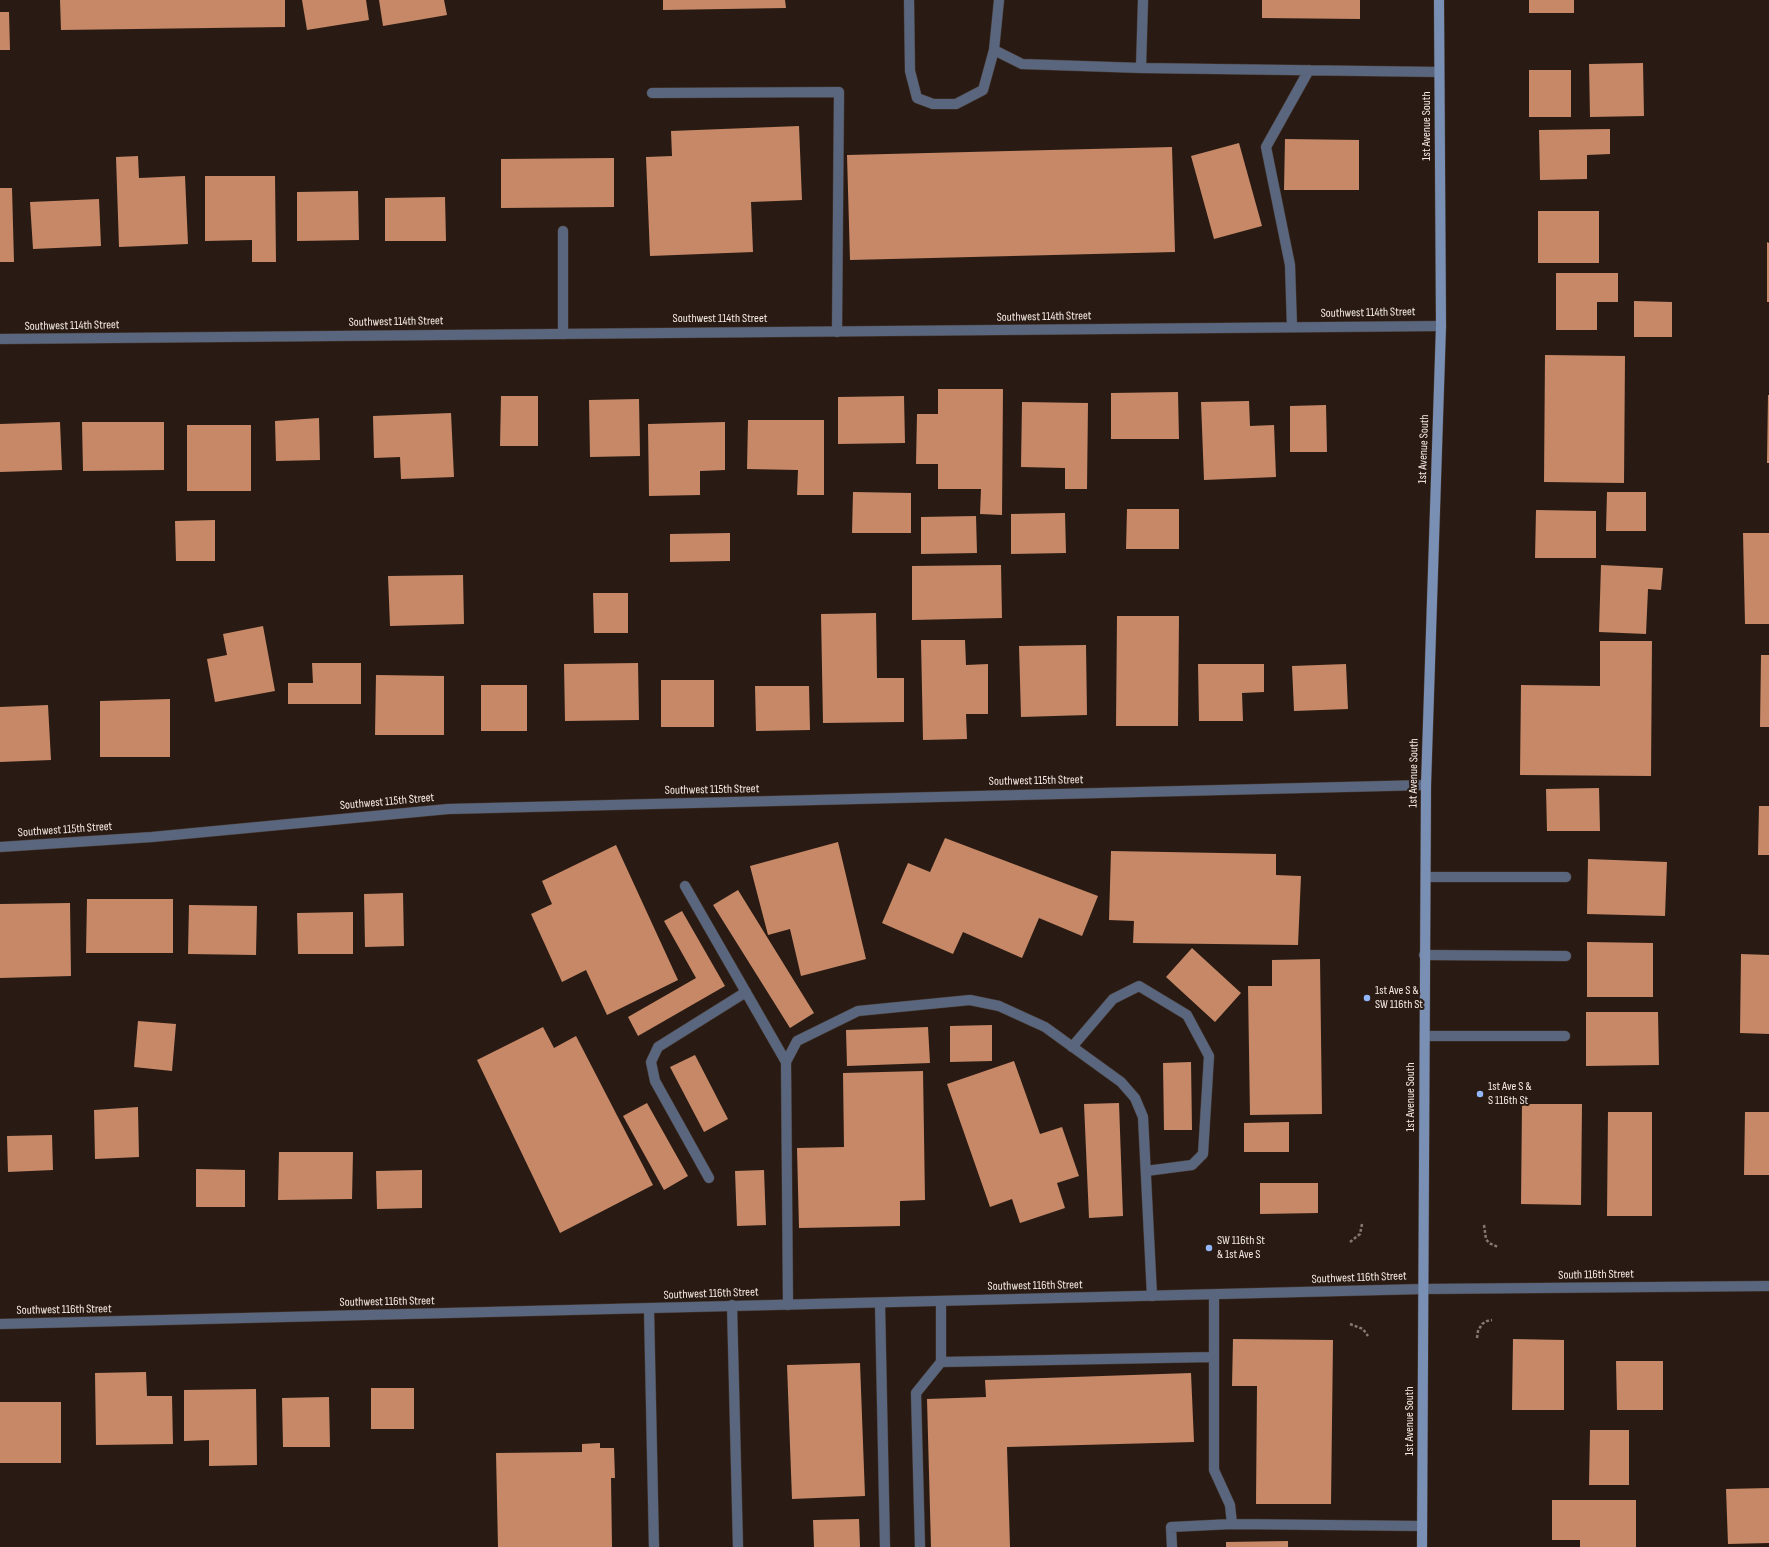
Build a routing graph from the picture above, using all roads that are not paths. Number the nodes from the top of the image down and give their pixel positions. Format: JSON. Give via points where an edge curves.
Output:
{"nodes":[{"id":1,"x":909,"y":0,"type":"edge"},
{"id":2,"x":999,"y":0,"type":"edge"},
{"id":3,"x":1143,"y":0,"type":"edge"},
{"id":4,"x":1439,"y":0,"type":"edge"},
{"id":5,"x":994,"y":50,"type":"junction"},
{"id":6,"x":1142,"y":68,"type":"junction"},
{"id":7,"x":1309,"y":70,"type":"junction"},
{"id":8,"x":1439,"y":72,"type":"junction"},
{"id":9,"x":652,"y":93,"type":"dead end"},
{"id":10,"x":563,"y":231,"type":"dead end"},
{"id":11,"x":1441,"y":326,"type":"junction"},
{"id":12,"x":1292,"y":327,"type":"junction"},
{"id":13,"x":836,"y":332,"type":"junction"},
{"id":14,"x":563,"y":334,"type":"junction"},
{"id":15,"x":0,"y":339,"type":"edge"},
{"id":16,"x":1426,"y":785,"type":"junction"},
{"id":17,"x":0,"y":847,"type":"edge"},
{"id":18,"x":1426,"y":877,"type":"junction"},
{"id":19,"x":1566,"y":877,"type":"dead end"},
{"id":20,"x":685,"y":886,"type":"dead end"},
{"id":21,"x":1424,"y":955,"type":"junction"},
{"id":22,"x":1566,"y":956,"type":"dead end"},
{"id":23,"x":746,"y":992,"type":"junction"},
{"id":24,"x":1425,"y":1036,"type":"junction"},
{"id":25,"x":1565,"y":1036,"type":"dead end"},
{"id":26,"x":1072,"y":1047,"type":"junction"},
{"id":27,"x":786,"y":1062,"type":"junction"},
{"id":28,"x":1146,"y":1171,"type":"junction"},
{"id":29,"x":709,"y":1178,"type":"dead end"},
{"id":30,"x":1769,"y":1286,"type":"edge"},
{"id":31,"x":1423,"y":1289,"type":"junction"},
{"id":32,"x":1214,"y":1294,"type":"junction"},
{"id":33,"x":1152,"y":1296,"type":"junction"},
{"id":34,"x":941,"y":1301,"type":"junction"},
{"id":35,"x":880,"y":1302,"type":"junction"},
{"id":36,"x":732,"y":1305,"type":"junction"},
{"id":37,"x":788,"y":1305,"type":"junction"},
{"id":38,"x":649,"y":1309,"type":"junction"},
{"id":39,"x":0,"y":1324,"type":"edge"},
{"id":40,"x":1214,"y":1357,"type":"junction"},
{"id":41,"x":941,"y":1362,"type":"junction"},
{"id":42,"x":1232,"y":1524,"type":"junction"},
{"id":43,"x":1422,"y":1526,"type":"junction"},
{"id":44,"x":654,"y":1547,"type":"edge"},
{"id":45,"x":738,"y":1547,"type":"edge"},
{"id":46,"x":885,"y":1547,"type":"edge"},
{"id":47,"x":920,"y":1547,"type":"edge"},
{"id":48,"x":1172,"y":1547,"type":"edge"},
{"id":49,"x":1422,"y":1547,"type":"edge"}],
"edges":[{"from":1,"to":5,"type":"street","via":[[910,71],[917,98],[933,104],[956,104],[982,90]]},
{"from":2,"to":5,"type":"street"},
{"from":3,"to":6,"type":"street"},
{"from":4,"to":8,"type":"main road","name":"1st Avenue South"},
{"from":5,"to":6,"type":"street","via":[[1022,64]]},
{"from":6,"to":7,"type":"street"},
{"from":7,"to":8,"type":"street"},
{"from":7,"to":12,"type":"street","via":[[1266,147],[1290,265]]},
{"from":8,"to":11,"type":"main road","name":"1st Avenue South"},
{"from":9,"to":13,"type":"street","via":[[839,92]]},
{"from":10,"to":14,"type":"street"},
{"from":11,"to":12,"type":"street","name":"Southwest 114th Street"},
{"from":11,"to":16,"type":"main road","name":"1st Avenue South"},
{"from":12,"to":13,"type":"street","name":"Southwest 114th Street"},
{"from":13,"to":14,"type":"street","name":"Southwest 114th Street"},
{"from":14,"to":15,"type":"street","name":"Southwest 114th Street"},
{"from":16,"to":17,"type":"street","name":"Southwest 115th Street","via":[[448,809],[152,837]]},
{"from":16,"to":18,"type":"main road","name":"1st Avenue South"},
{"from":18,"to":19,"type":"street"},
{"from":18,"to":21,"type":"main road","name":"1st Avenue South"},
{"from":20,"to":23,"type":"street"},
{"from":21,"to":22,"type":"street"},
{"from":21,"to":24,"type":"main road","name":"1st Avenue South"},
{"from":23,"to":27,"type":"street"},
{"from":23,"to":29,"type":"street","via":[[658,1047],[651,1062],[656,1081]]},
{"from":24,"to":25,"type":"street"},
{"from":24,"to":31,"type":"main road","name":"1st Avenue South"},
{"from":26,"to":27,"type":"street","via":[[1045,1027],[999,1006],[970,1000],[858,1011],[797,1041]]},
{"from":26,"to":28,"type":"street","via":[[1121,1082],[1135,1098],[1143,1117]]},
{"from":26,"to":28,"type":"street","via":[[1113,999],[1139,986],[1187,1015],[1209,1056],[1203,1154],[1192,1166]]},
{"from":27,"to":37,"type":"street"},
{"from":28,"to":33,"type":"street"},
{"from":30,"to":31,"type":"street","name":"South 116th Street"},
{"from":31,"to":32,"type":"street","name":"Southwest 116th Street"},
{"from":31,"to":43,"type":"main road","name":"1st Avenue South"},
{"from":32,"to":33,"type":"street","name":"Southwest 116th Street"},
{"from":32,"to":40,"type":"street"},
{"from":33,"to":34,"type":"street","name":"Southwest 116th Street"},
{"from":34,"to":35,"type":"street","name":"Southwest 116th Street"},
{"from":34,"to":41,"type":"street"},
{"from":35,"to":37,"type":"street","name":"Southwest 116th Street"},
{"from":35,"to":46,"type":"street"},
{"from":36,"to":37,"type":"street","name":"Southwest 116th Street"},
{"from":36,"to":38,"type":"street","name":"Southwest 116th Street"},
{"from":36,"to":45,"type":"street"},
{"from":38,"to":39,"type":"street","name":"Southwest 116th Street"},
{"from":38,"to":44,"type":"street"},
{"from":40,"to":41,"type":"street"},
{"from":40,"to":42,"type":"street","via":[[1214,1470],[1230,1505]]},
{"from":41,"to":47,"type":"street","via":[[916,1393]]},
{"from":42,"to":43,"type":"street"},
{"from":42,"to":48,"type":"street","via":[[1171,1527]]},
{"from":43,"to":49,"type":"main road","name":"1st Avenue South"}]}
